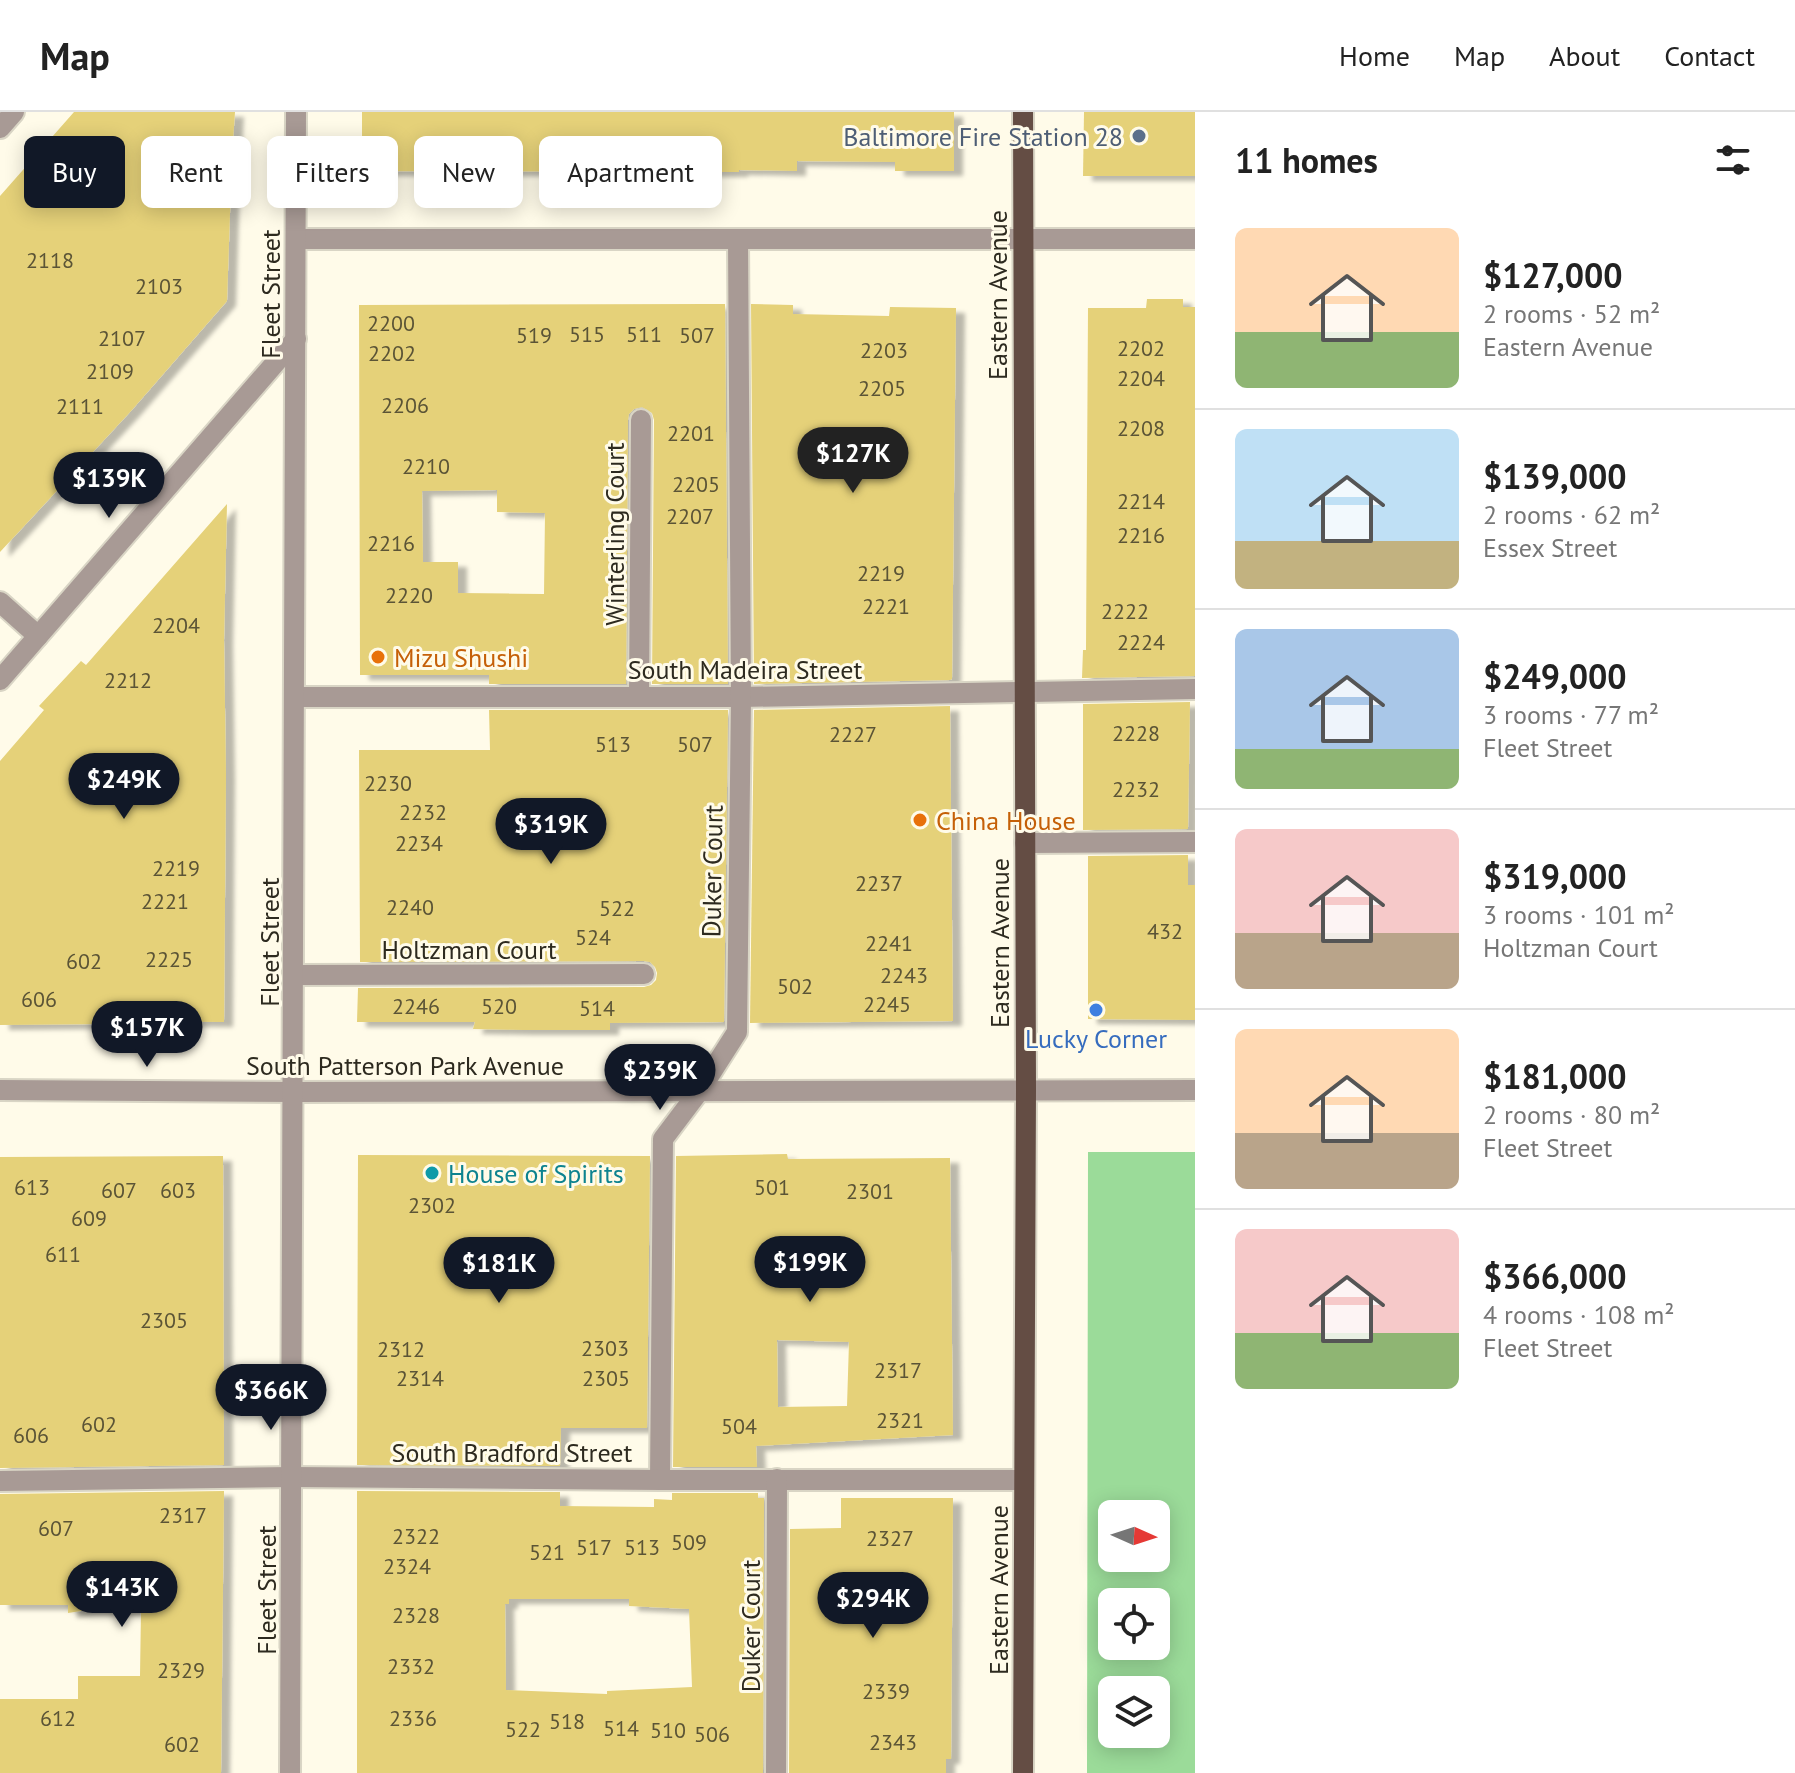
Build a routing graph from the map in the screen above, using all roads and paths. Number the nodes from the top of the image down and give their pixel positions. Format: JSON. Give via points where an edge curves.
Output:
{"nodes":[{"id":1,"x":14,"y":112,"type":"edge"},
{"id":2,"x":296,"y":112,"type":"edge"},
{"id":3,"x":1023,"y":112,"type":"edge"},
{"id":4,"x":0,"y":128,"type":"edge"},
{"id":5,"x":296,"y":239,"type":"junction"},
{"id":6,"x":738,"y":239,"type":"junction"},
{"id":7,"x":1023,"y":239,"type":"junction"},
{"id":8,"x":1195,"y":239,"type":"edge"},
{"id":9,"x":296,"y":339,"type":"junction"},
{"id":10,"x":641,"y":420,"type":"dead end"},
{"id":11,"x":0,"y":602,"type":"edge"},
{"id":12,"x":38,"y":636,"type":"junction"},
{"id":13,"x":0,"y":680,"type":"edge"},
{"id":14,"x":1195,"y":689,"type":"edge"},
{"id":15,"x":1024,"y":691,"type":"junction"},
{"id":16,"x":639,"y":696,"type":"junction"},
{"id":17,"x":296,"y":697,"type":"junction"},
{"id":18,"x":741,"y":697,"type":"junction"},
{"id":19,"x":1195,"y":842,"type":"edge"},
{"id":20,"x":1025,"y":843,"type":"junction"},
{"id":21,"x":644,"y":974,"type":"dead end"},
{"id":22,"x":295,"y":975,"type":"junction"},
{"id":23,"x":1026,"y":1089,"type":"junction"},
{"id":24,"x":0,"y":1090,"type":"edge"},
{"id":25,"x":700,"y":1090,"type":"junction"},
{"id":26,"x":1195,"y":1090,"type":"edge"},
{"id":27,"x":294,"y":1092,"type":"junction"},
{"id":28,"x":292,"y":1477,"type":"junction"},
{"id":29,"x":777,"y":1479,"type":"junction"},
{"id":30,"x":660,"y":1480,"type":"junction"},
{"id":31,"x":1024,"y":1480,"type":"junction"},
{"id":32,"x":0,"y":1481,"type":"edge"},
{"id":33,"x":290,"y":1773,"type":"edge"},
{"id":34,"x":776,"y":1773,"type":"edge"},
{"id":35,"x":1023,"y":1773,"type":"edge"}],
"edges":[{"from":1,"to":4,"type":"street"},
{"from":2,"to":5,"type":"street","name":"Fleet Street"},
{"from":3,"to":7,"type":"main road","name":"Eastern Avenue"},
{"from":5,"to":6,"type":"street"},
{"from":5,"to":9,"type":"street","name":"Fleet Street"},
{"from":6,"to":7,"type":"street"},
{"from":6,"to":18,"type":"street","name":"Duker Court"},
{"from":7,"to":8,"type":"street"},
{"from":7,"to":15,"type":"main road","name":"Eastern Avenue"},
{"from":9,"to":12,"type":"street"},
{"from":9,"to":17,"type":"street","name":"Fleet Street"},
{"from":10,"to":16,"type":"street","name":"Winterling Court"},
{"from":11,"to":12,"type":"street"},
{"from":12,"to":13,"type":"street"},
{"from":14,"to":15,"type":"street","name":"South Madeira Street"},
{"from":15,"to":18,"type":"street","name":"South Madeira Street"},
{"from":15,"to":20,"type":"main road","name":"Eastern Avenue"},
{"from":16,"to":17,"type":"street","name":"South Madeira Street"},
{"from":16,"to":18,"type":"street","name":"South Madeira Street"},
{"from":17,"to":22,"type":"street","name":"Fleet Street"},
{"from":18,"to":25,"type":"street","name":"Duker Court","via":[[737,1032]]},
{"from":19,"to":20,"type":"street"},
{"from":20,"to":23,"type":"main road","name":"Eastern Avenue"},
{"from":21,"to":22,"type":"street","name":"Holtzman Court"},
{"from":22,"to":27,"type":"street","name":"Fleet Street"},
{"from":23,"to":25,"type":"street","name":"South Patterson Park Avenue"},
{"from":23,"to":26,"type":"street","name":"South Patterson Park Avenue"},
{"from":23,"to":31,"type":"main road","name":"Eastern Avenue"},
{"from":24,"to":27,"type":"street","name":"South Patterson Park Avenue"},
{"from":25,"to":27,"type":"street","name":"South Patterson Park Avenue"},
{"from":25,"to":30,"type":"street","name":"Duker Court","via":[[663,1139]]},
{"from":27,"to":28,"type":"street","name":"Fleet Street"},
{"from":28,"to":30,"type":"street","name":"South Bradford Street"},
{"from":28,"to":32,"type":"street","name":"South Bradford Street"},
{"from":28,"to":33,"type":"street","name":"Fleet Street"},
{"from":29,"to":30,"type":"street","name":"South Bradford Street"},
{"from":29,"to":31,"type":"street","name":"South Bradford Street"},
{"from":29,"to":34,"type":"street","name":"Duker Court"},
{"from":31,"to":35,"type":"main road","name":"Eastern Avenue"}]}
